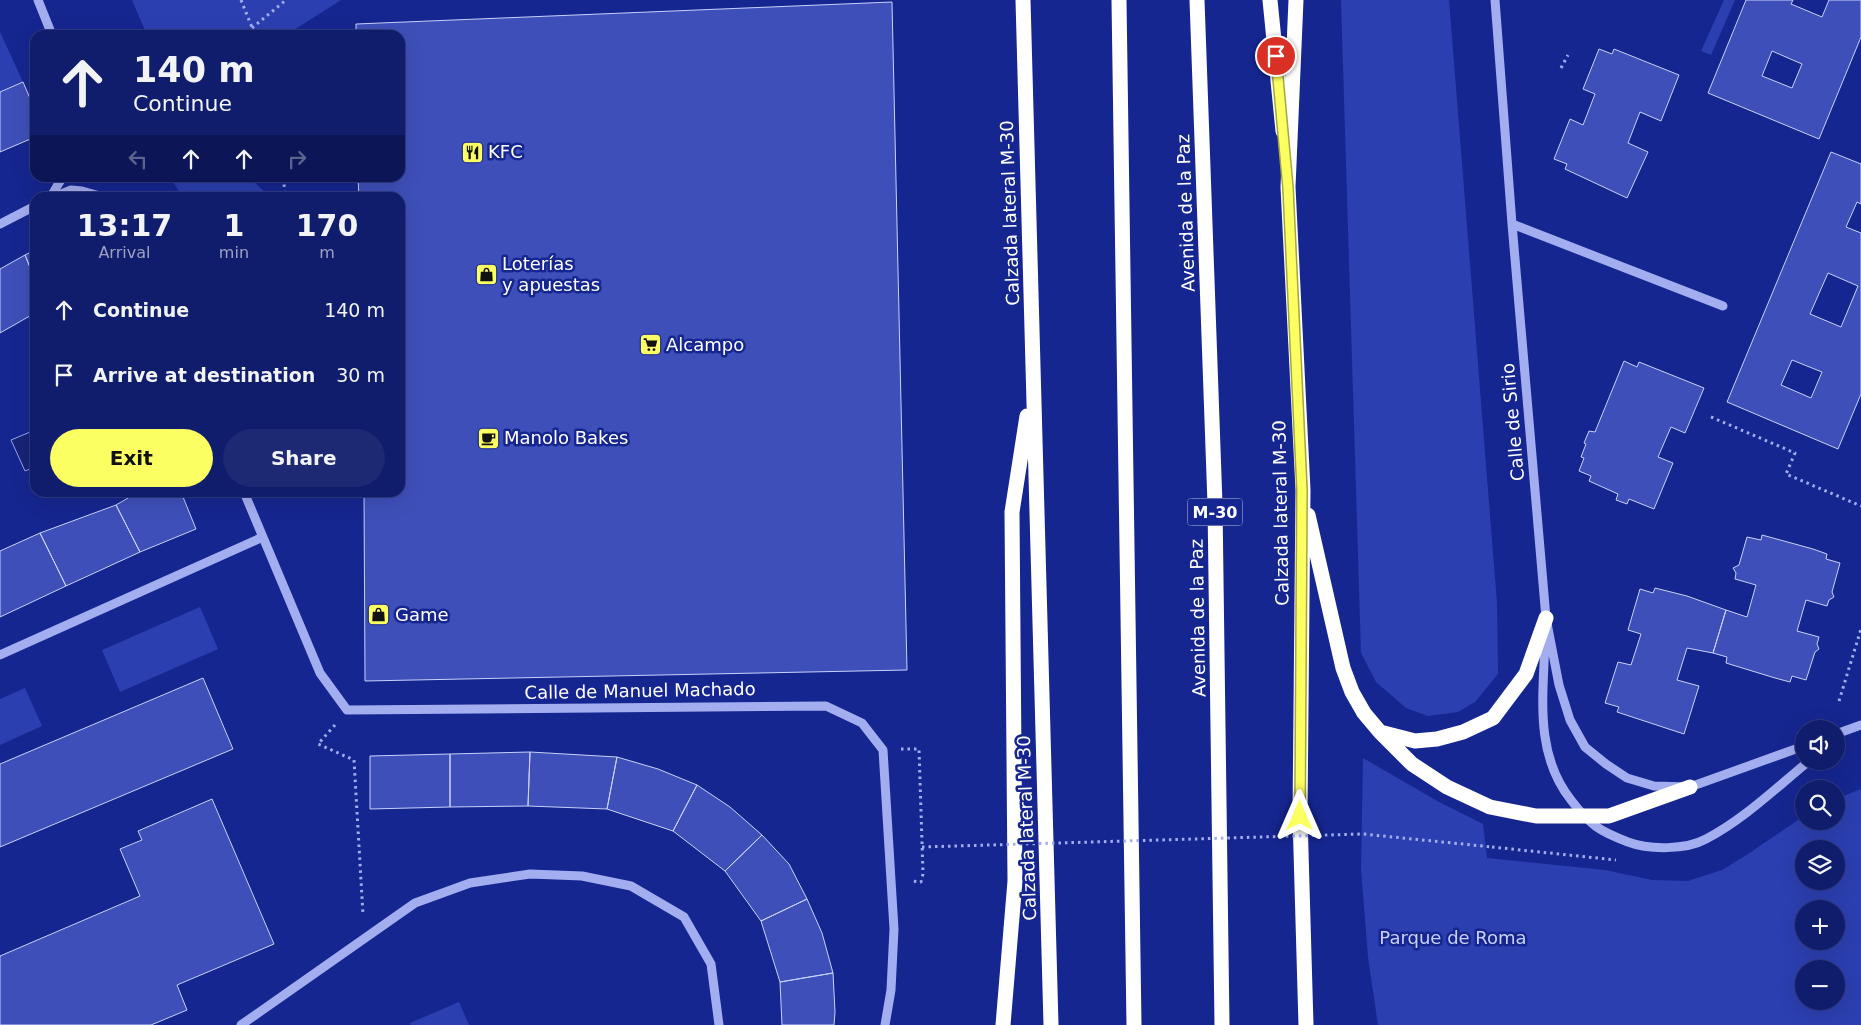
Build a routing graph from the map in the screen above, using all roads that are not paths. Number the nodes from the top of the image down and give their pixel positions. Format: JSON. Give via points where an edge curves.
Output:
{"nodes":[{"id":1,"x":38,"y":0,"type":"edge"},
{"id":2,"x":1023,"y":0,"type":"edge"},
{"id":3,"x":1119,"y":0,"type":"edge"},
{"id":4,"x":1197,"y":0,"type":"edge"},
{"id":5,"x":1270,"y":0,"type":"edge"},
{"id":6,"x":1296,"y":0,"type":"edge"},
{"id":7,"x":1495,"y":0,"type":"edge"},
{"id":8,"x":50,"y":30,"type":"edge"},
{"id":9,"x":1288,"y":188,"type":"junction"},
{"id":10,"x":66,"y":192,"type":"edge"},
{"id":11,"x":86,"y":192,"type":"edge"},
{"id":12,"x":30,"y":209,"type":"edge"},
{"id":13,"x":0,"y":224,"type":"edge"},
{"id":14,"x":1512,"y":224,"type":"junction"},
{"id":15,"x":1723,"y":306,"type":"dead end"},
{"id":16,"x":1033,"y":378,"type":"junction"},
{"id":17,"x":1302,"y":490,"type":"junction"},
{"id":18,"x":246,"y":497,"type":"edge"},
{"id":19,"x":262,"y":537,"type":"junction"},
{"id":20,"x":1546,"y":618,"type":"junction"},
{"id":21,"x":0,"y":656,"type":"edge"},
{"id":22,"x":1861,"y":725,"type":"edge"},
{"id":23,"x":1850,"y":729,"type":"junction"},
{"id":24,"x":1845,"y":731,"type":"edge"},
{"id":25,"x":1380,"y":732,"type":"junction"},
{"id":26,"x":1845,"y":733,"type":"edge"},
{"id":27,"x":1795,"y":749,"type":"edge"},
{"id":28,"x":1798,"y":770,"type":"edge"},
{"id":29,"x":1690,"y":787,"type":"junction"},
{"id":30,"x":1584,"y":817,"type":"junction"},
{"id":31,"x":241,"y":1025,"type":"edge"},
{"id":32,"x":719,"y":1025,"type":"edge"},
{"id":33,"x":885,"y":1025,"type":"edge"},
{"id":34,"x":1003,"y":1025,"type":"edge"},
{"id":35,"x":1051,"y":1025,"type":"edge"},
{"id":36,"x":1134,"y":1025,"type":"edge"},
{"id":37,"x":1222,"y":1025,"type":"edge"},
{"id":38,"x":1306,"y":1025,"type":"edge"}],
"edges":[{"from":1,"to":8,"type":"street"},
{"from":2,"to":16,"type":"highway","name":"Calzada lateral M-30"},
{"from":3,"to":36,"type":"highway"},
{"from":4,"to":37,"type":"highway","name":"Avenida de la Paz","number":"M-30","via":[[1215,504]]},
{"from":5,"to":9,"type":"highway"},
{"from":6,"to":9,"type":"highway","name":"Calzada lateral M-30"},
{"from":7,"to":14,"type":"street","name":"Calle de Sirio"},
{"from":9,"to":17,"type":"highway","name":"Calzada lateral M-30"},
{"from":10,"to":11,"type":"street"},
{"from":12,"to":13,"type":"street"},
{"from":14,"to":15,"type":"street"},
{"from":14,"to":20,"type":"street","name":"Calle de Sirio"},
{"from":16,"to":34,"type":"highway","via":[[1012,512],[1015,881]]},
{"from":16,"to":35,"type":"highway","name":"Calzada lateral M-30"},
{"from":17,"to":25,"type":"highway","via":[[1344,668],[1352,692]]},
{"from":17,"to":38,"type":"highway","name":"Calzada lateral M-30","via":[[1300,816]]},
{"from":18,"to":19,"type":"street"},
{"from":19,"to":21,"type":"street"},
{"from":19,"to":33,"type":"street","name":"Calle de Manuel Machado","via":[[320,673],[347,710],[826,706],[862,723],[883,750],[894,929],[891,990]]},
{"from":20,"to":25,"type":"highway","via":[[1526,674],[1493,718],[1463,732],[1437,739],[1415,740]]},
{"from":20,"to":29,"type":"street","name":"Calle de Sirio","via":[[1559,685],[1570,720],[1585,747],[1627,778],[1654,786]]},
{"from":20,"to":30,"type":"street","name":"Calle de Sirio","via":[[1543,722],[1546,752],[1562,789]]},
{"from":22,"to":23,"type":"street"},
{"from":23,"to":24,"type":"street"},
{"from":23,"to":26,"type":"street"},
{"from":25,"to":30,"type":"highway","via":[[1412,764],[1447,787],[1490,807],[1536,816]]},
{"from":27,"to":29,"type":"street"},
{"from":28,"to":30,"type":"street","name":"Calle de Sirio","via":[[1704,841],[1668,849],[1635,844],[1604,833]]},
{"from":29,"to":30,"type":"highway","via":[[1609,816]]},
{"from":31,"to":32,"type":"street","via":[[415,903],[470,884],[530,874],[582,876],[631,886],[684,917],[711,964]]}]}
